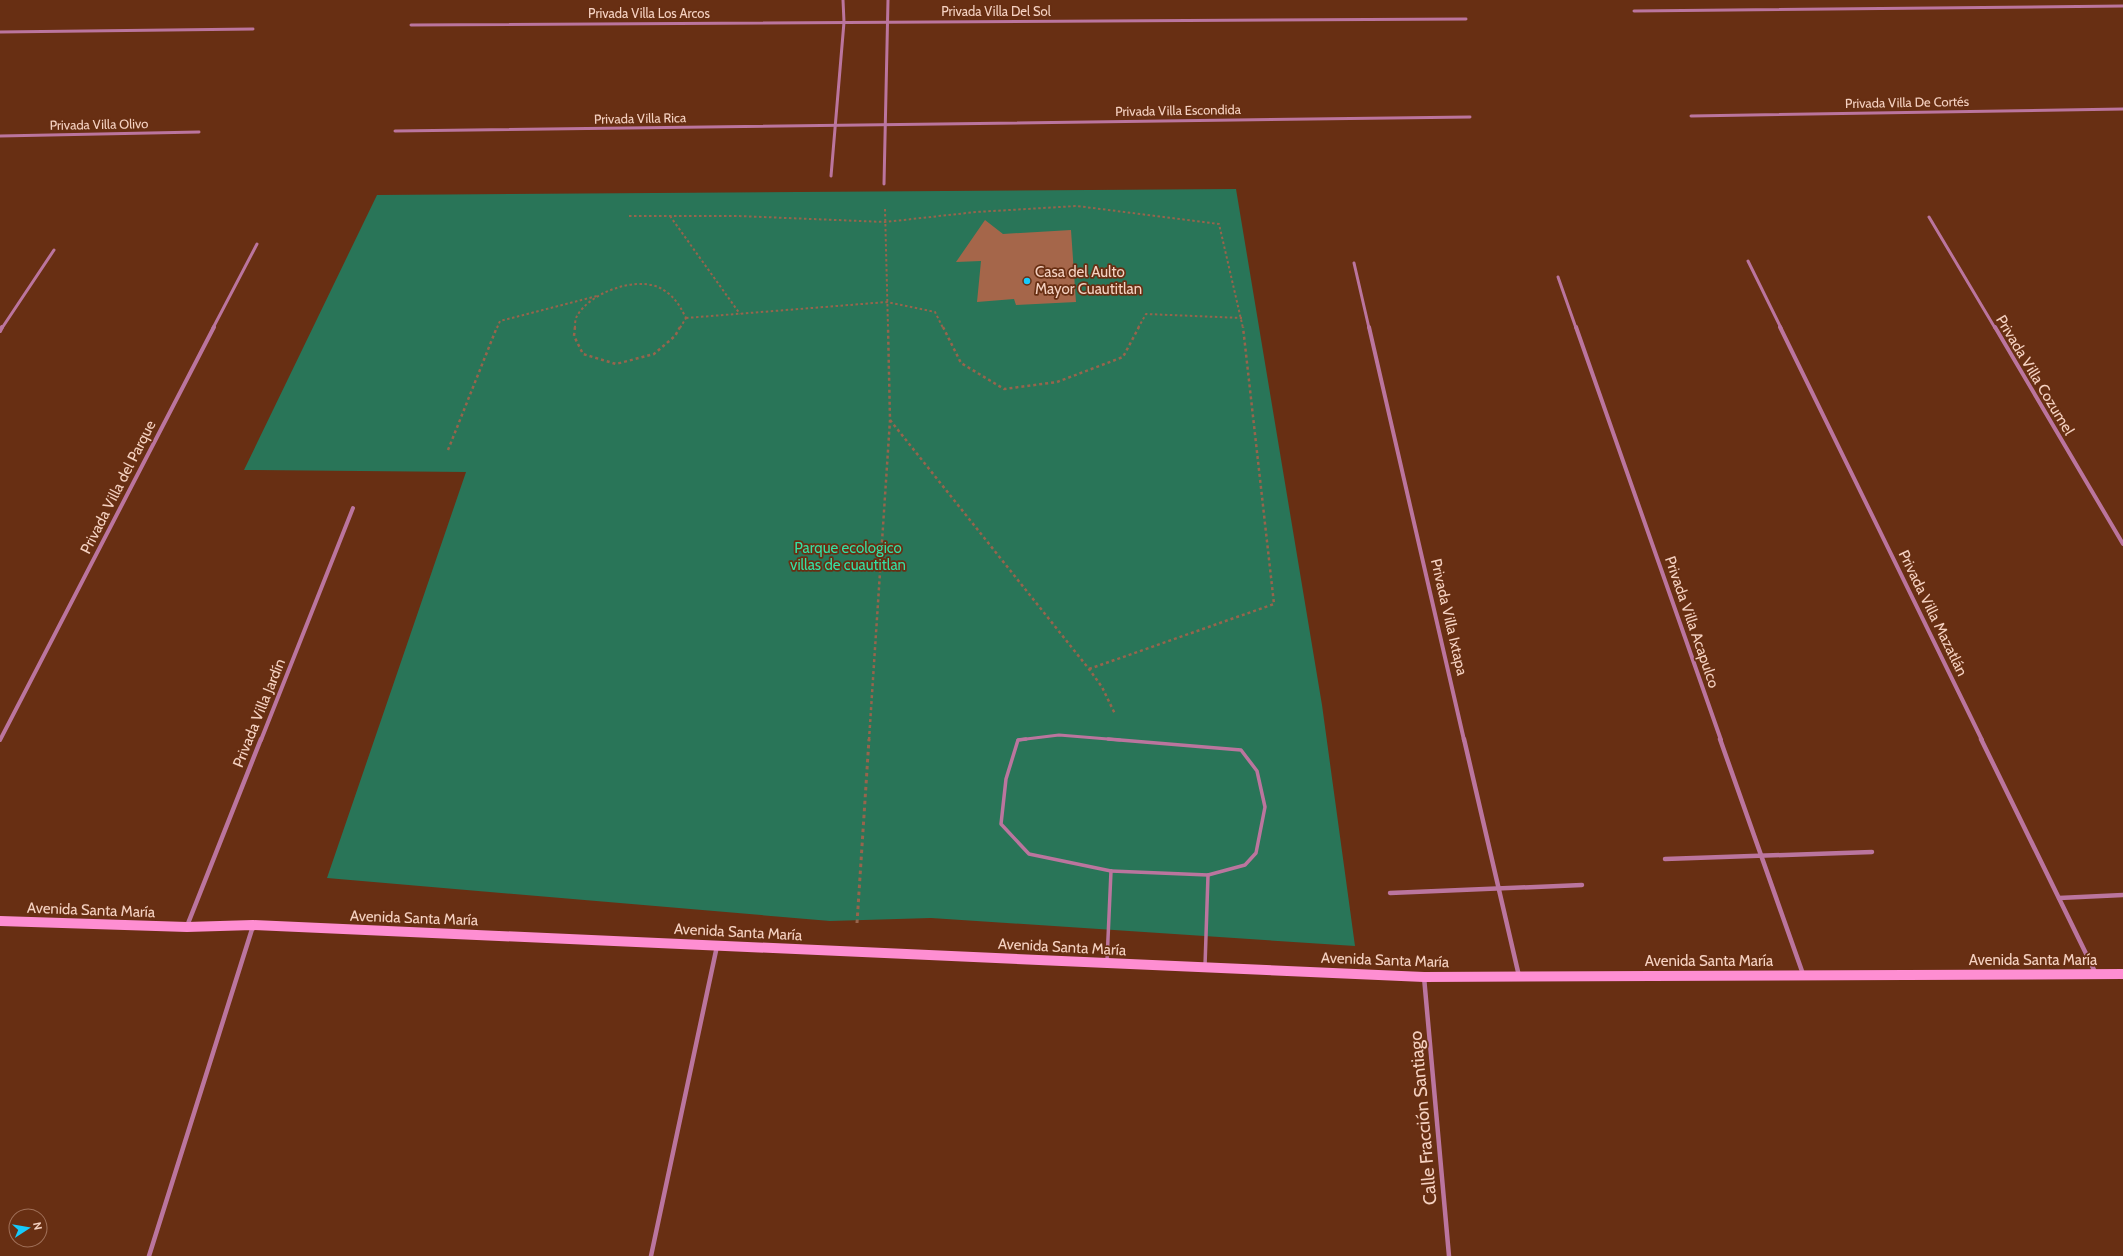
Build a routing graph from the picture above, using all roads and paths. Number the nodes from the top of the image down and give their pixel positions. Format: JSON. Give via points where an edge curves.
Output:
{"nodes":[{"id":1,"x":843,"y":0,"type":"edge"},
{"id":2,"x":888,"y":0,"type":"edge"},
{"id":3,"x":2123,"y":6,"type":"edge"},
{"id":4,"x":1634,"y":11,"type":"dead end"},
{"id":5,"x":1466,"y":19,"type":"dead end"},
{"id":6,"x":844,"y":22,"type":"junction"},
{"id":7,"x":887,"y":22,"type":"junction"},
{"id":8,"x":411,"y":24,"type":"dead end"},
{"id":9,"x":253,"y":29,"type":"dead end"},
{"id":10,"x":0,"y":32,"type":"edge"},
{"id":11,"x":2123,"y":109,"type":"edge"},
{"id":12,"x":1691,"y":116,"type":"dead end"},
{"id":13,"x":1470,"y":117,"type":"dead end"},
{"id":14,"x":885,"y":124,"type":"junction"},
{"id":15,"x":834,"y":125,"type":"junction"},
{"id":16,"x":394,"y":131,"type":"dead end"},
{"id":17,"x":199,"y":132,"type":"dead end"},
{"id":18,"x":0,"y":136,"type":"edge"},
{"id":19,"x":831,"y":176,"type":"dead end"},
{"id":20,"x":884,"y":184,"type":"joint"},
{"id":21,"x":629,"y":216,"type":"dead end"},
{"id":22,"x":670,"y":216,"type":"junction"},
{"id":23,"x":1929,"y":217,"type":"dead end"},
{"id":24,"x":885,"y":222,"type":"junction"},
{"id":25,"x":257,"y":244,"type":"dead end"},
{"id":26,"x":54,"y":250,"type":"dead end"},
{"id":27,"x":1748,"y":261,"type":"dead end"},
{"id":28,"x":1354,"y":263,"type":"dead end"},
{"id":29,"x":1558,"y":277,"type":"dead end"},
{"id":30,"x":598,"y":295,"type":"junction"},
{"id":31,"x":887,"y":302,"type":"junction"},
{"id":32,"x":740,"y":314,"type":"junction"},
{"id":33,"x":686,"y":318,"type":"junction"},
{"id":34,"x":1242,"y":318,"type":"junction"},
{"id":35,"x":0,"y":331,"type":"edge"},
{"id":36,"x":890,"y":420,"type":"junction"},
{"id":37,"x":448,"y":450,"type":"dead end"},
{"id":38,"x":352,"y":508,"type":"dead end"},
{"id":39,"x":2123,"y":544,"type":"edge"},
{"id":40,"x":1089,"y":669,"type":"junction"},
{"id":41,"x":0,"y":740,"type":"edge"},
{"id":42,"x":1128,"y":741,"type":"junction"},
{"id":43,"x":1872,"y":852,"type":"dead end"},
{"id":44,"x":1762,"y":856,"type":"junction"},
{"id":45,"x":1665,"y":859,"type":"dead end"},
{"id":46,"x":1111,"y":871,"type":"junction"},
{"id":47,"x":1208,"y":875,"type":"junction"},
{"id":48,"x":1582,"y":885,"type":"dead end"},
{"id":49,"x":1500,"y":889,"type":"junction"},
{"id":50,"x":1390,"y":893,"type":"dead end"},
{"id":51,"x":2123,"y":895,"type":"edge"},
{"id":52,"x":2059,"y":898,"type":"junction"},
{"id":53,"x":0,"y":921,"type":"edge"},
{"id":54,"x":253,"y":925,"type":"junction"},
{"id":55,"x":187,"y":927,"type":"junction"},
{"id":56,"x":718,"y":945,"type":"junction"},
{"id":57,"x":855,"y":952,"type":"junction"},
{"id":58,"x":1107,"y":963,"type":"junction"},
{"id":59,"x":1205,"y":967,"type":"junction"},
{"id":60,"x":2096,"y":974,"type":"junction"},
{"id":61,"x":2123,"y":974,"type":"edge"},
{"id":62,"x":1803,"y":975,"type":"junction"},
{"id":63,"x":1519,"y":976,"type":"junction"},
{"id":64,"x":1424,"y":977,"type":"junction"},
{"id":65,"x":149,"y":1256,"type":"edge"},
{"id":66,"x":651,"y":1256,"type":"edge"},
{"id":67,"x":1449,"y":1256,"type":"edge"}],
"edges":[{"from":1,"to":6,"type":"street"},
{"from":2,"to":7,"type":"street"},
{"from":3,"to":4,"type":"street"},
{"from":5,"to":7,"type":"street","name":"Privada Villa Del Sol"},
{"from":6,"to":7,"type":"street","name":"Privada Villa Los Arcos"},
{"from":6,"to":8,"type":"street","name":"Privada Villa Los Arcos"},
{"from":6,"to":15,"type":"street"},
{"from":7,"to":14,"type":"street"},
{"from":9,"to":10,"type":"street"},
{"from":11,"to":12,"type":"street","name":"Privada Villa De Cortés"},
{"from":13,"to":14,"type":"street","name":"Privada Villa Escondida"},
{"from":14,"to":15,"type":"street","name":"Privada Villa Rica"},
{"from":14,"to":20,"type":"street"},
{"from":15,"to":16,"type":"street","name":"Privada Villa Rica"},
{"from":15,"to":19,"type":"street"},
{"from":17,"to":18,"type":"street","name":"Privada Villa Olivo"},
{"from":20,"to":24,"type":"path"},
{"from":21,"to":22,"type":"path"},
{"from":22,"to":24,"type":"path"},
{"from":22,"to":32,"type":"path"},
{"from":23,"to":39,"type":"street","name":"Privada Villa Cozumel"},
{"from":24,"to":31,"type":"path"},
{"from":24,"to":34,"type":"path","via":[[976,212],[1077,206],[1219,224]]},
{"from":25,"to":41,"type":"street","name":"Privada Villa del Parque"},
{"from":26,"to":35,"type":"street"},
{"from":27,"to":52,"type":"street","name":"Privada Villa Mazatlán"},
{"from":28,"to":49,"type":"street","name":"Privada Villa Ixtapa"},
{"from":29,"to":44,"type":"street","name":"Privada Villa Acapulco"},
{"from":30,"to":33,"type":"path","via":[[631,284],[657,287],[675,298]]},
{"from":30,"to":33,"type":"path","via":[[576,317],[574,336],[583,354],[616,364],[654,354],[676,336]]},
{"from":30,"to":37,"type":"path","via":[[500,321]]},
{"from":31,"to":32,"type":"path"},
{"from":31,"to":34,"type":"path","via":[[935,312],[961,363],[1004,389],[1057,382],[1123,357],[1146,314]]},
{"from":31,"to":36,"type":"path"},
{"from":32,"to":33,"type":"path"},
{"from":34,"to":40,"type":"path","via":[[1274,604]]},
{"from":36,"to":40,"type":"path"},
{"from":36,"to":57,"type":"path"},
{"from":38,"to":55,"type":"street","name":"Privada Villa Jardín"},
{"from":40,"to":42,"type":"path","via":[[1102,687]]},
{"from":42,"to":46,"type":"lane","via":[[1059,735],[1018,740],[1006,779],[1002,824],[1029,854]]},
{"from":42,"to":47,"type":"lane","via":[[1241,750],[1257,771],[1265,807],[1256,853],[1245,865]]},
{"from":43,"to":44,"type":"street"},
{"from":44,"to":45,"type":"street"},
{"from":44,"to":62,"type":"street","name":"Privada Villa Acapulco"},
{"from":46,"to":47,"type":"lane"},
{"from":46,"to":58,"type":"lane"},
{"from":47,"to":59,"type":"lane"},
{"from":48,"to":49,"type":"street"},
{"from":49,"to":50,"type":"street"},
{"from":49,"to":63,"type":"street","name":"Privada Villa Ixtapa"},
{"from":51,"to":52,"type":"street"},
{"from":52,"to":60,"type":"street","name":"Privada Villa Mazatlán"},
{"from":53,"to":55,"type":"main road","name":"Avenida Santa María"},
{"from":54,"to":55,"type":"main road","name":"Avenida Santa María"},
{"from":54,"to":56,"type":"main road","name":"Avenida Santa María"},
{"from":54,"to":65,"type":"street"},
{"from":56,"to":57,"type":"main road","name":"Avenida Santa María"},
{"from":56,"to":66,"type":"street"},
{"from":57,"to":58,"type":"main road","name":"Avenida Santa María"},
{"from":58,"to":59,"type":"main road","name":"Avenida Santa María"},
{"from":59,"to":64,"type":"main road","name":"Avenida Santa María"},
{"from":60,"to":61,"type":"main road","name":"Avenida Santa María"},
{"from":60,"to":62,"type":"main road","name":"Avenida Santa María"},
{"from":62,"to":63,"type":"main road","name":"Avenida Santa María"},
{"from":63,"to":64,"type":"main road","name":"Avenida Santa María"},
{"from":64,"to":67,"type":"street","name":"Calle Fracción Santiago"}]}
